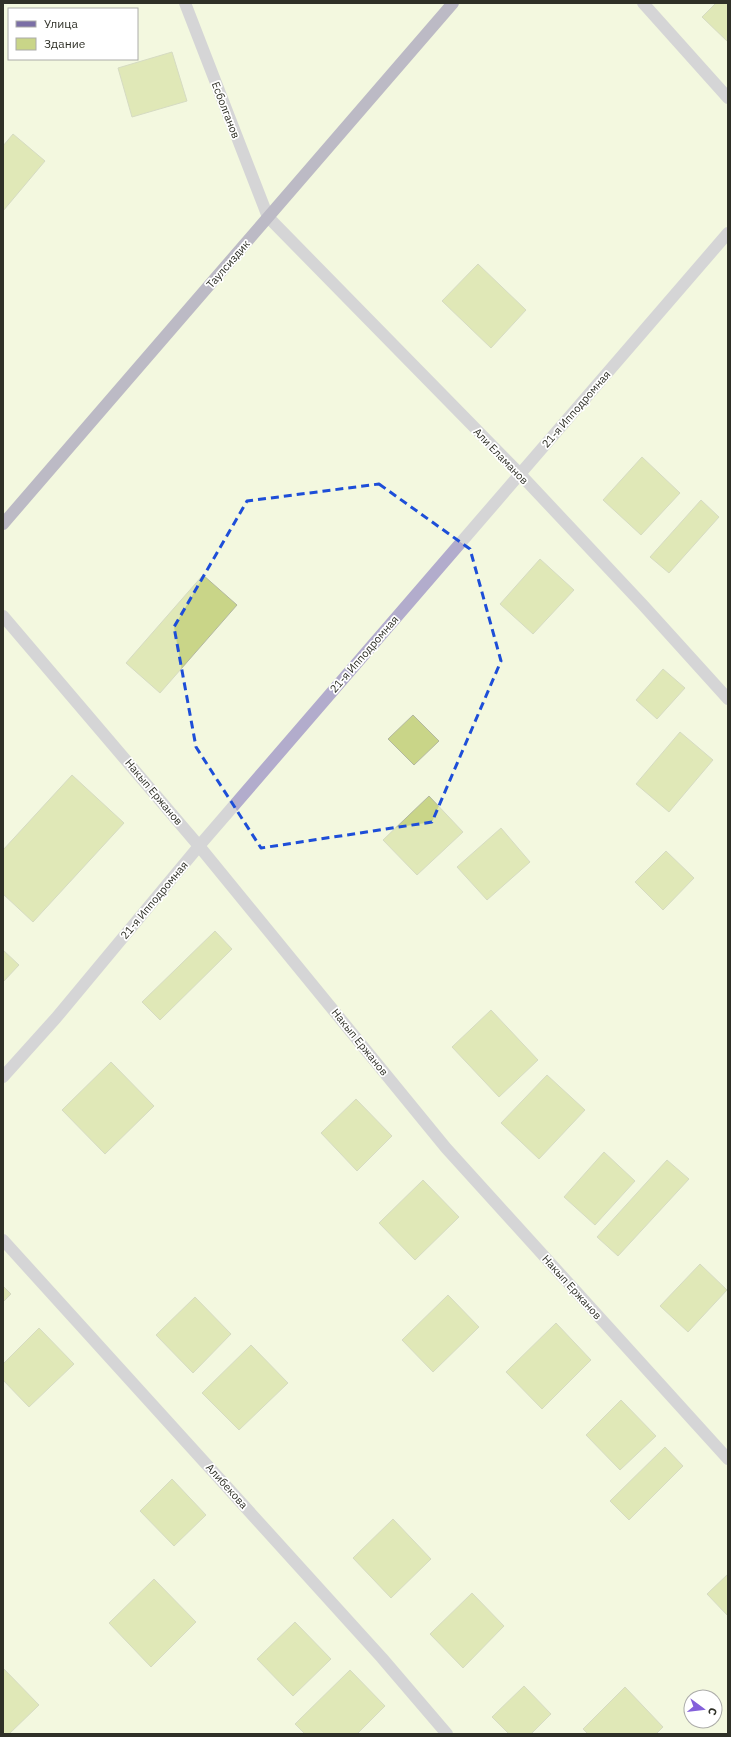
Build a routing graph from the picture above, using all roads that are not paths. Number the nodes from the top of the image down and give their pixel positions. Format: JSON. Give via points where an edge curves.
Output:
{"nodes":[{"id":1,"x":185,"y":3,"type":"edge"},
{"id":2,"x":453,"y":3,"type":"edge"},
{"id":3,"x":643,"y":3,"type":"edge"},
{"id":4,"x":728,"y":98,"type":"edge"},
{"id":5,"x":268,"y":218,"type":"junction"},
{"id":6,"x":728,"y":233,"type":"edge"},
{"id":7,"x":520,"y":474,"type":"junction"},
{"id":8,"x":3,"y":524,"type":"edge"},
{"id":9,"x":3,"y":616,"type":"edge"},
{"id":10,"x":728,"y":699,"type":"edge"},
{"id":11,"x":199,"y":846,"type":"junction"},
{"id":12,"x":3,"y":1077,"type":"edge"},
{"id":13,"x":3,"y":1240,"type":"edge"},
{"id":14,"x":728,"y":1460,"type":"edge"},
{"id":15,"x":447,"y":1734,"type":"edge"}],
"edges":[{"from":1,"to":5,"type":"street","name":"Есболганов"},
{"from":2,"to":5,"type":"main road","name":"Таулсиздик"},
{"from":3,"to":4,"type":"street"},
{"from":5,"to":7,"type":"street","name":"Али Еламанов"},
{"from":5,"to":8,"type":"main road","name":"Таулсиздик"},
{"from":6,"to":7,"type":"street","name":"21-я Ипподромная"},
{"from":7,"to":10,"type":"street","name":"Али Еламанов"},
{"from":7,"to":11,"type":"street","name":"21-я Ипподромная"},
{"from":9,"to":11,"type":"street","name":"Накып Ержанов"},
{"from":11,"to":12,"type":"street","name":"21-я Ипподромная","via":[[56,1018]]},
{"from":11,"to":14,"type":"street","name":"Накып Ержанов","via":[[446,1148]]},
{"from":13,"to":15,"type":"street","name":"Алибекова","via":[[377,1652]]}]}
